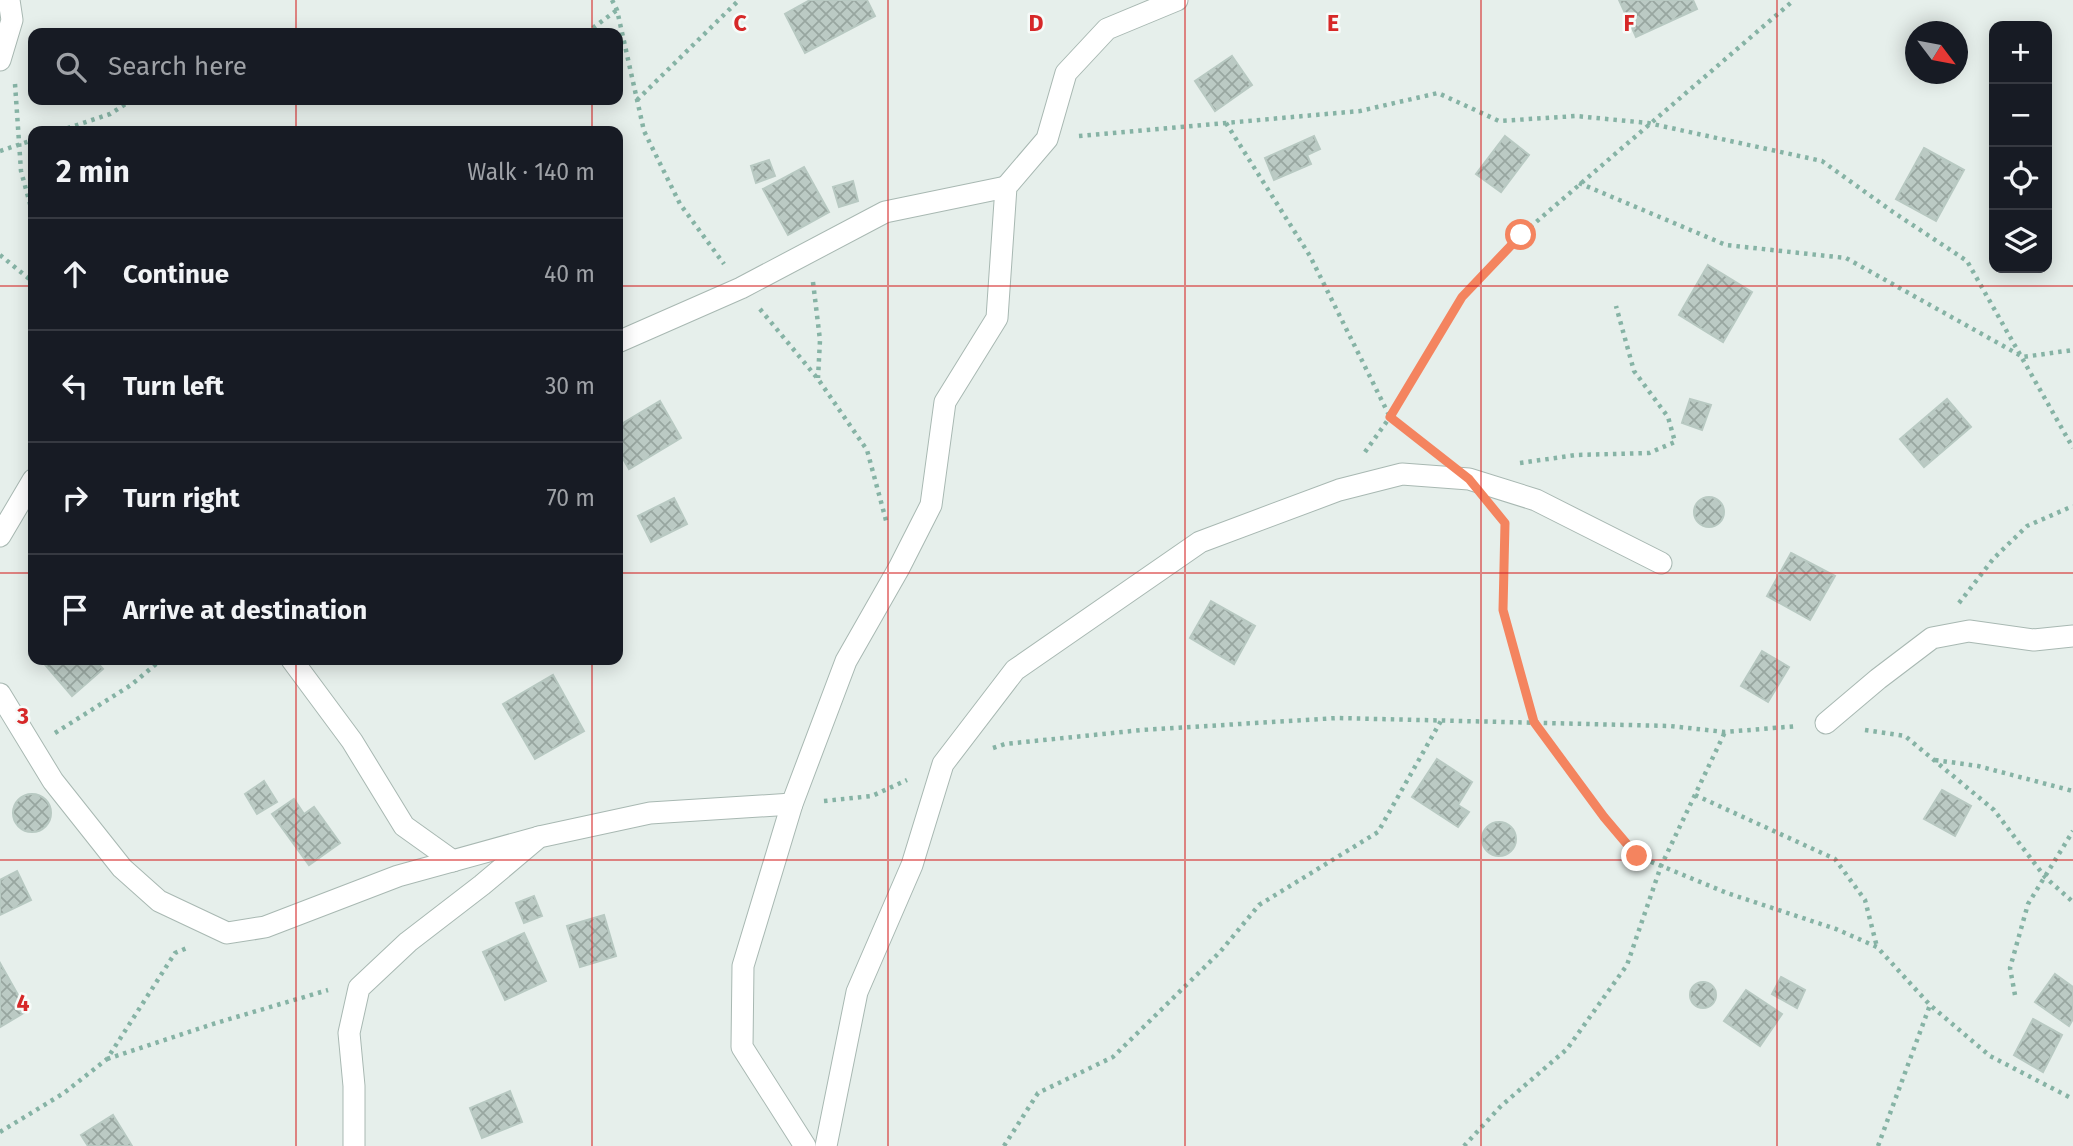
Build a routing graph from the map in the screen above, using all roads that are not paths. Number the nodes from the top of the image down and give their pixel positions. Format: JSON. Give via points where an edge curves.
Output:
{"nodes":[{"id":1,"x":9,"y":0,"type":"edge"},
{"id":2,"x":1177,"y":0,"type":"edge"},
{"id":3,"x":0,"y":60,"type":"edge"},
{"id":4,"x":1006,"y":187,"type":"junction"},
{"id":5,"x":623,"y":340,"type":"edge"},
{"id":6,"x":28,"y":488,"type":"edge"},
{"id":7,"x":0,"y":536,"type":"edge"},
{"id":8,"x":1661,"y":563,"type":"dead end"},
{"id":9,"x":2073,"y":636,"type":"edge"},
{"id":10,"x":296,"y":665,"type":"edge"},
{"id":11,"x":0,"y":694,"type":"edge"},
{"id":12,"x":1826,"y":723,"type":"road end"},
{"id":13,"x":792,"y":804,"type":"junction"},
{"id":14,"x":539,"y":836,"type":"junction"},
{"id":15,"x":453,"y":861,"type":"junction"},
{"id":16,"x":354,"y":1146,"type":"edge"},
{"id":17,"x":805,"y":1146,"type":"edge"},
{"id":18,"x":826,"y":1146,"type":"edge"}],
"edges":[{"from":1,"to":3,"type":"street","via":[[12,20]]},
{"from":2,"to":4,"type":"street","via":[[1107,29],[1066,73],[1047,139]]},
{"from":4,"to":5,"type":"street","via":[[885,212],[741,288]]},
{"from":4,"to":13,"type":"street","via":[[997,318],[944,402],[931,505],[846,661]]},
{"from":6,"to":7,"type":"street"},
{"from":8,"to":18,"type":"street","via":[[1536,500],[1469,479],[1402,474],[1339,490],[1200,542],[1016,670],[943,764],[912,865],[857,992]]},
{"from":9,"to":12,"type":"street","via":[[2034,640],[1969,631],[1932,638]]},
{"from":10,"to":15,"type":"street","via":[[352,741],[404,826]]},
{"from":11,"to":15,"type":"street","via":[[53,781],[122,868],[159,901],[227,933],[265,927],[398,876]]},
{"from":13,"to":14,"type":"street","via":[[650,813]]},
{"from":13,"to":17,"type":"street","via":[[743,966],[743,1047]]},
{"from":14,"to":15,"type":"street"},
{"from":14,"to":16,"type":"street","via":[[408,942],[359,988],[349,1033]]}]}
